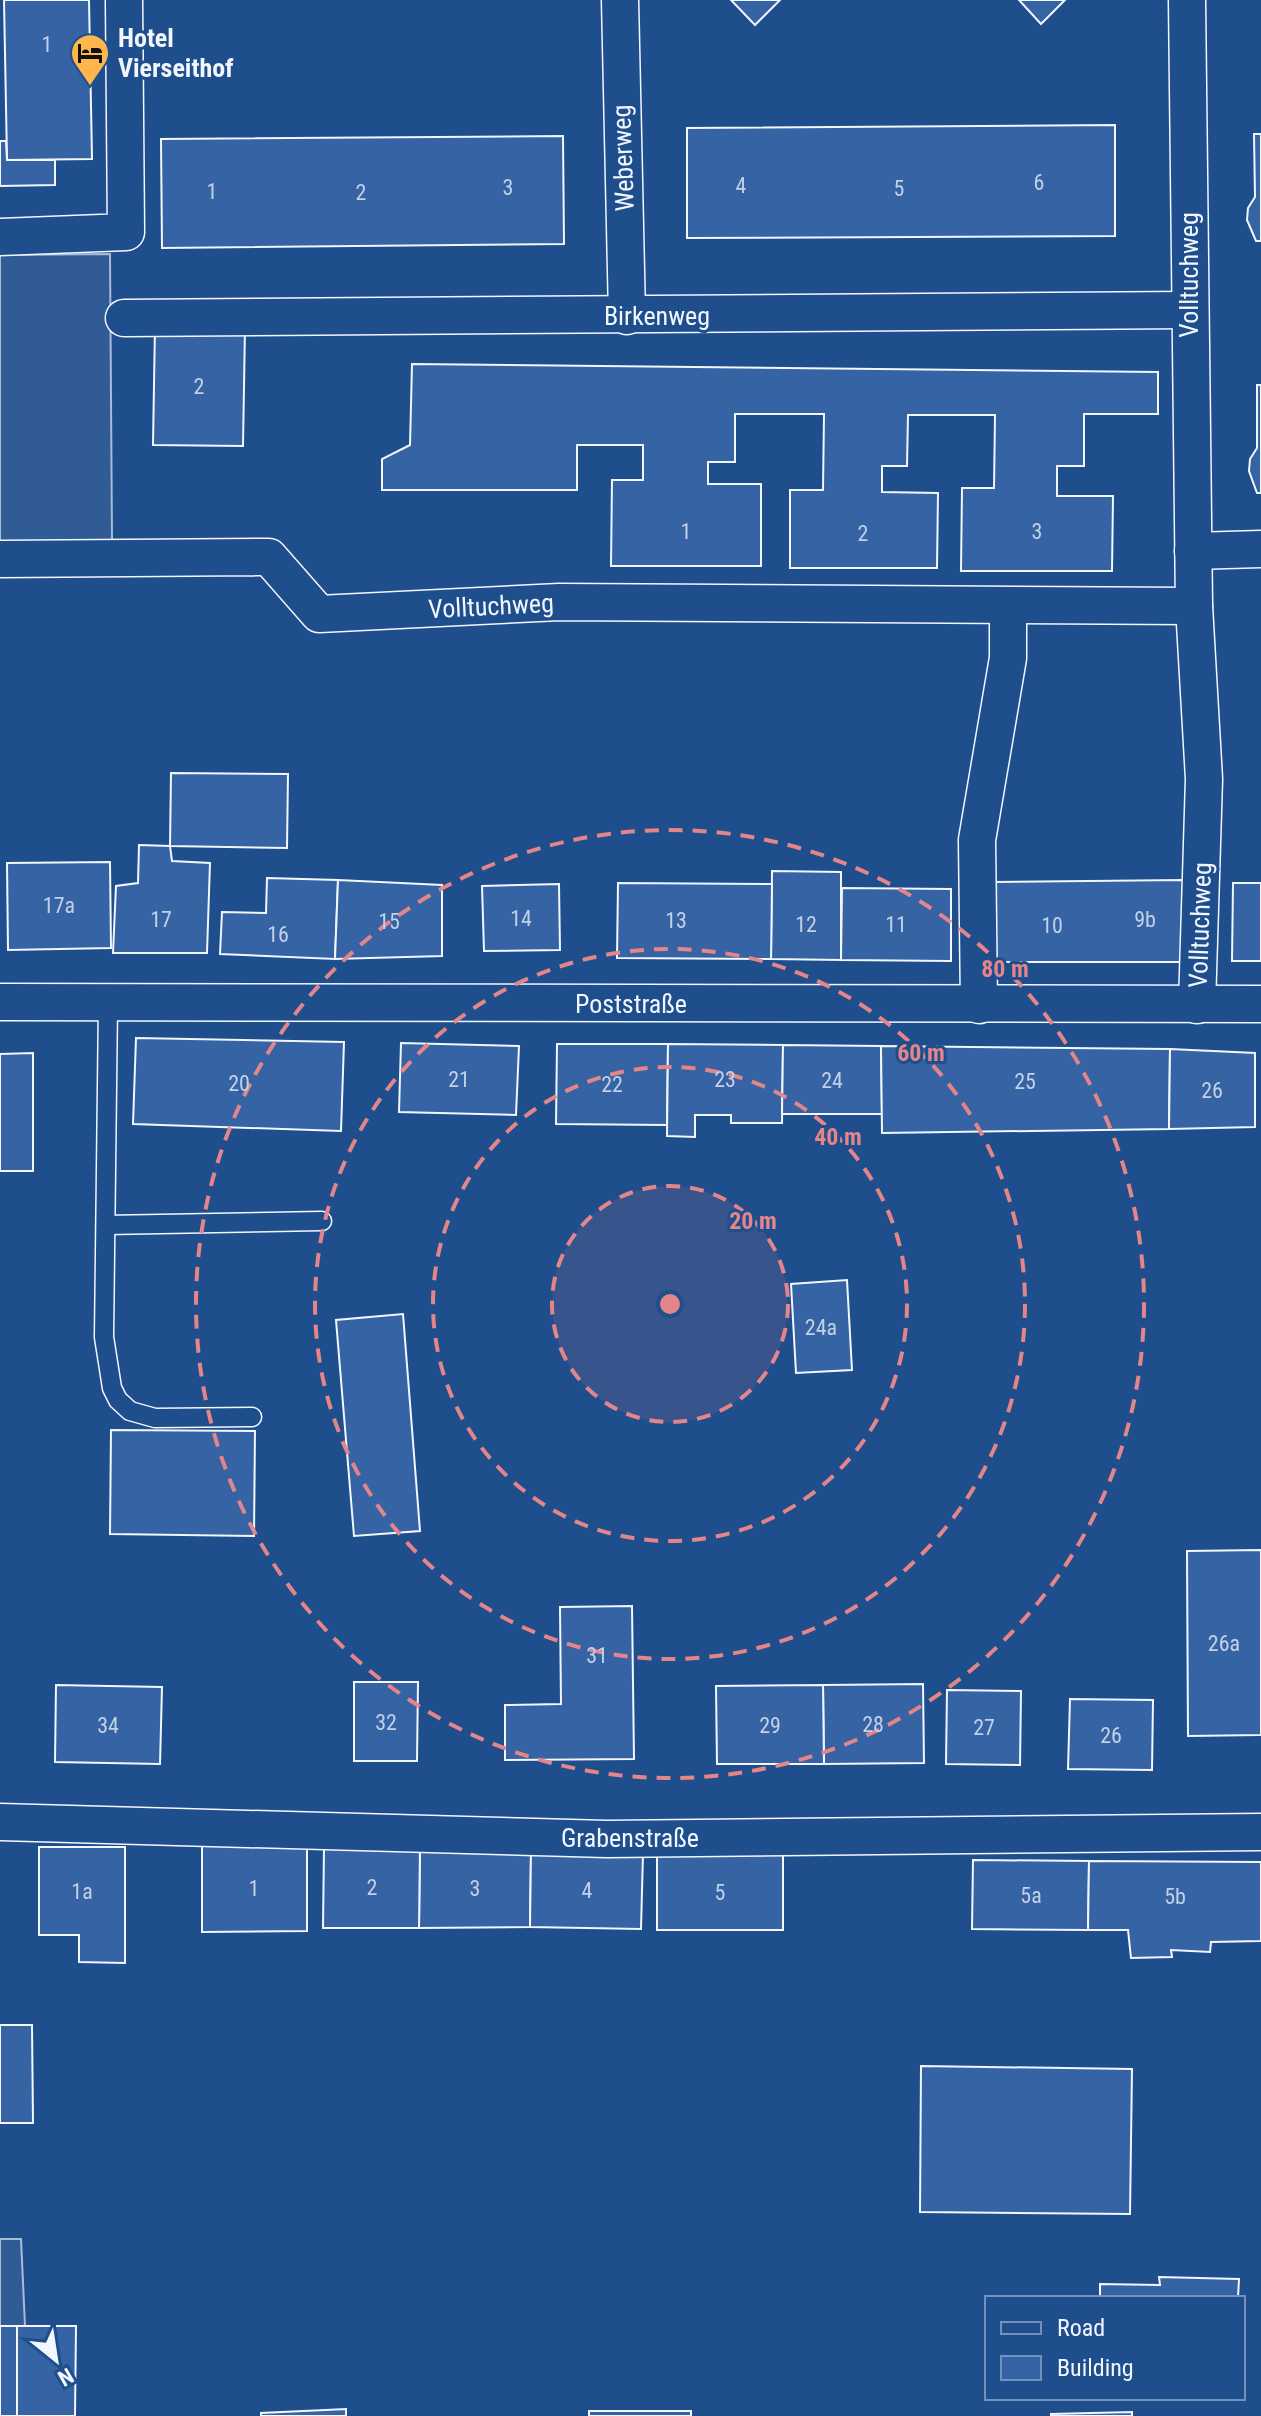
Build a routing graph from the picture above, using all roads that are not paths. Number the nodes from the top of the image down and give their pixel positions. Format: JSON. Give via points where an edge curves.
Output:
{"nodes":[{"id":1,"x":124,"y":0,"type":"edge"},
{"id":2,"x":620,"y":0,"type":"edge"},
{"id":3,"x":1187,"y":0,"type":"edge"},
{"id":4,"x":0,"y":237,"type":"edge"},
{"id":5,"x":1189,"y":310,"type":"junction"},
{"id":6,"x":627,"y":316,"type":"junction"},
{"id":7,"x":124,"y":318,"type":"dead end"},
{"id":8,"x":1261,"y":549,"type":"edge"},
{"id":9,"x":1193,"y":551,"type":"junction"},
{"id":10,"x":0,"y":559,"type":"edge"},
{"id":11,"x":1008,"y":606,"type":"junction"},
{"id":12,"x":1194,"y":606,"type":"junction"},
{"id":13,"x":0,"y":1002,"type":"edge"},
{"id":14,"x":108,"y":1003,"type":"junction"},
{"id":15,"x":1261,"y":1004,"type":"edge"},
{"id":16,"x":979,"y":1005,"type":"junction"},
{"id":17,"x":1197,"y":1005,"type":"junction"},
{"id":18,"x":322,"y":1221,"type":"dead end"},
{"id":19,"x":106,"y":1225,"type":"junction"},
{"id":20,"x":252,"y":1417,"type":"dead end"},
{"id":21,"x":0,"y":1822,"type":"edge"},
{"id":22,"x":1261,"y":1832,"type":"edge"}],
"edges":[{"from":1,"to":4,"type":"street","via":[[126,232]]},
{"from":2,"to":6,"type":"street","name":"Weberweg"},
{"from":3,"to":5,"type":"street","name":"Volltuchweg"},
{"from":5,"to":6,"type":"street","name":"Birkenweg"},
{"from":5,"to":9,"type":"street","name":"Volltuchweg"},
{"from":6,"to":7,"type":"street","name":"Birkenweg"},
{"from":8,"to":9,"type":"street"},
{"from":9,"to":12,"type":"street","name":"Volltuchweg"},
{"from":10,"to":11,"type":"street","name":"Volltuchweg","via":[[269,557],[319,614],[559,602]]},
{"from":11,"to":12,"type":"street","name":"Volltuchweg"},
{"from":11,"to":16,"type":"street","via":[[1008,658],[977,840]]},
{"from":12,"to":17,"type":"street","name":"Volltuchweg","via":[[1204,779]]},
{"from":13,"to":14,"type":"street","name":"Poststraße"},
{"from":14,"to":16,"type":"street","name":"Poststraße"},
{"from":14,"to":19,"type":"lane"},
{"from":15,"to":17,"type":"street","name":"Poststraße"},
{"from":16,"to":17,"type":"street","name":"Poststraße"},
{"from":18,"to":19,"type":"lane"},
{"from":19,"to":20,"type":"lane","via":[[104,1337],[118,1400],[130,1411],[155,1418]]},
{"from":21,"to":22,"type":"street","name":"Grabenstraße","via":[[607,1839]]}]}
